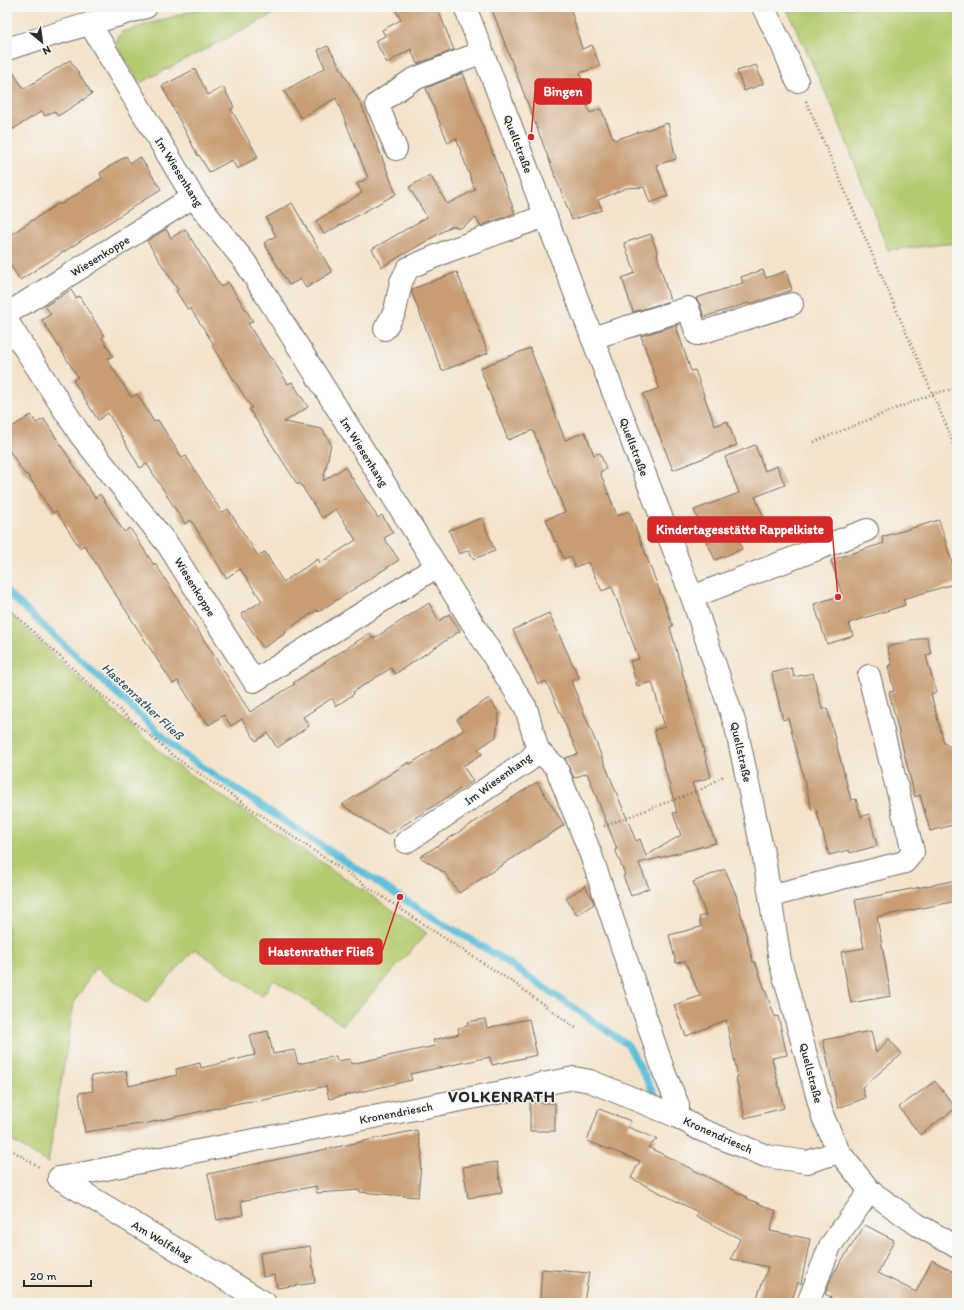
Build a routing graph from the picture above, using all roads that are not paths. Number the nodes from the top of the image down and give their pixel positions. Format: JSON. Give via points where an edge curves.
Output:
{"nodes":[{"id":1,"x":146,"y":7,"type":"edge"},
{"id":2,"x":465,"y":7,"type":"edge"},
{"id":3,"x":763,"y":7,"type":"edge"},
{"id":4,"x":90,"y":24,"type":"junction"},
{"id":5,"x":7,"y":49,"type":"edge"},
{"id":6,"x":482,"y":52,"type":"junction"},
{"id":7,"x":797,"y":81,"type":"road end"},
{"id":8,"x":396,"y":149,"type":"dead end"},
{"id":9,"x":193,"y":197,"type":"junction"},
{"id":10,"x":545,"y":216,"type":"junction"},
{"id":11,"x":792,"y":304,"type":"dead end"},
{"id":12,"x":7,"y":314,"type":"edge"},
{"id":13,"x":7,"y":321,"type":"edge"},
{"id":14,"x":385,"y":329,"type":"dead end"},
{"id":15,"x":592,"y":338,"type":"junction"},
{"id":16,"x":867,"y":530,"type":"dead end"},
{"id":17,"x":436,"y":567,"type":"junction"},
{"id":18,"x":692,"y":597,"type":"junction"},
{"id":19,"x":869,"y":676,"type":"dead end"},
{"id":20,"x":538,"y":750,"type":"junction"},
{"id":21,"x":406,"y":842,"type":"dead end"},
{"id":22,"x":770,"y":896,"type":"junction"},
{"id":23,"x":678,"y":1117,"type":"junction"},
{"id":24,"x":839,"y":1152,"type":"junction"},
{"id":25,"x":59,"y":1178,"type":"joint"},
{"id":26,"x":870,"y":1191,"type":"junction"},
{"id":27,"x":957,"y":1247,"type":"edge"},
{"id":28,"x":265,"y":1303,"type":"edge"},
{"id":29,"x":808,"y":1303,"type":"edge"}],
"edges":[{"from":1,"to":4,"type":"street"},
{"from":2,"to":6,"type":"street","name":"Quellstraße"},
{"from":3,"to":7,"type":"street"},
{"from":4,"to":5,"type":"street"},
{"from":4,"to":9,"type":"street","name":"Im Wiesenhang"},
{"from":6,"to":8,"type":"street","via":[[412,80],[377,104]]},
{"from":6,"to":10,"type":"street","name":"Quellstraße"},
{"from":9,"to":12,"type":"street","name":"Wiesenkoppe"},
{"from":9,"to":17,"type":"street","name":"Im Wiesenhang","via":[[245,262]]},
{"from":10,"to":14,"type":"street","via":[[408,268],[401,282],[394,311]]},
{"from":10,"to":15,"type":"street","name":"Quellstraße"},
{"from":11,"to":15,"type":"street","via":[[697,334],[688,308]]},
{"from":13,"to":17,"type":"street","name":"Wiesenkoppe","via":[[81,436],[168,545],[254,681]]},
{"from":15,"to":18,"type":"street","name":"Quellstraße"},
{"from":16,"to":18,"type":"street"},
{"from":17,"to":20,"type":"street","name":"Im Wiesenhang","via":[[526,708]]},
{"from":18,"to":22,"type":"street","name":"Quellstraße","via":[[736,727]]},
{"from":19,"to":22,"type":"street","via":[[913,852],[905,862]]},
{"from":20,"to":21,"type":"street","name":"Im Wiesenhang","via":[[528,761]]},
{"from":20,"to":23,"type":"street","via":[[556,767],[583,834],[664,1072],[678,1105]]},
{"from":22,"to":24,"type":"street","name":"Quellstraße","via":[[780,961],[823,1117]]},
{"from":23,"to":24,"type":"street","name":"Kronendriesch","via":[[699,1129],[766,1156],[807,1162]]},
{"from":23,"to":25,"type":"street","name":"Kronendriesch","via":[[590,1081],[574,1078]]},
{"from":24,"to":26,"type":"street","name":"Quellstraße"},
{"from":25,"to":28,"type":"street","name":"Am Wolfshag"},
{"from":26,"to":27,"type":"street","name":"Quellstraße","via":[[918,1225]]},
{"from":26,"to":29,"type":"street","via":[[830,1246]]}]}
